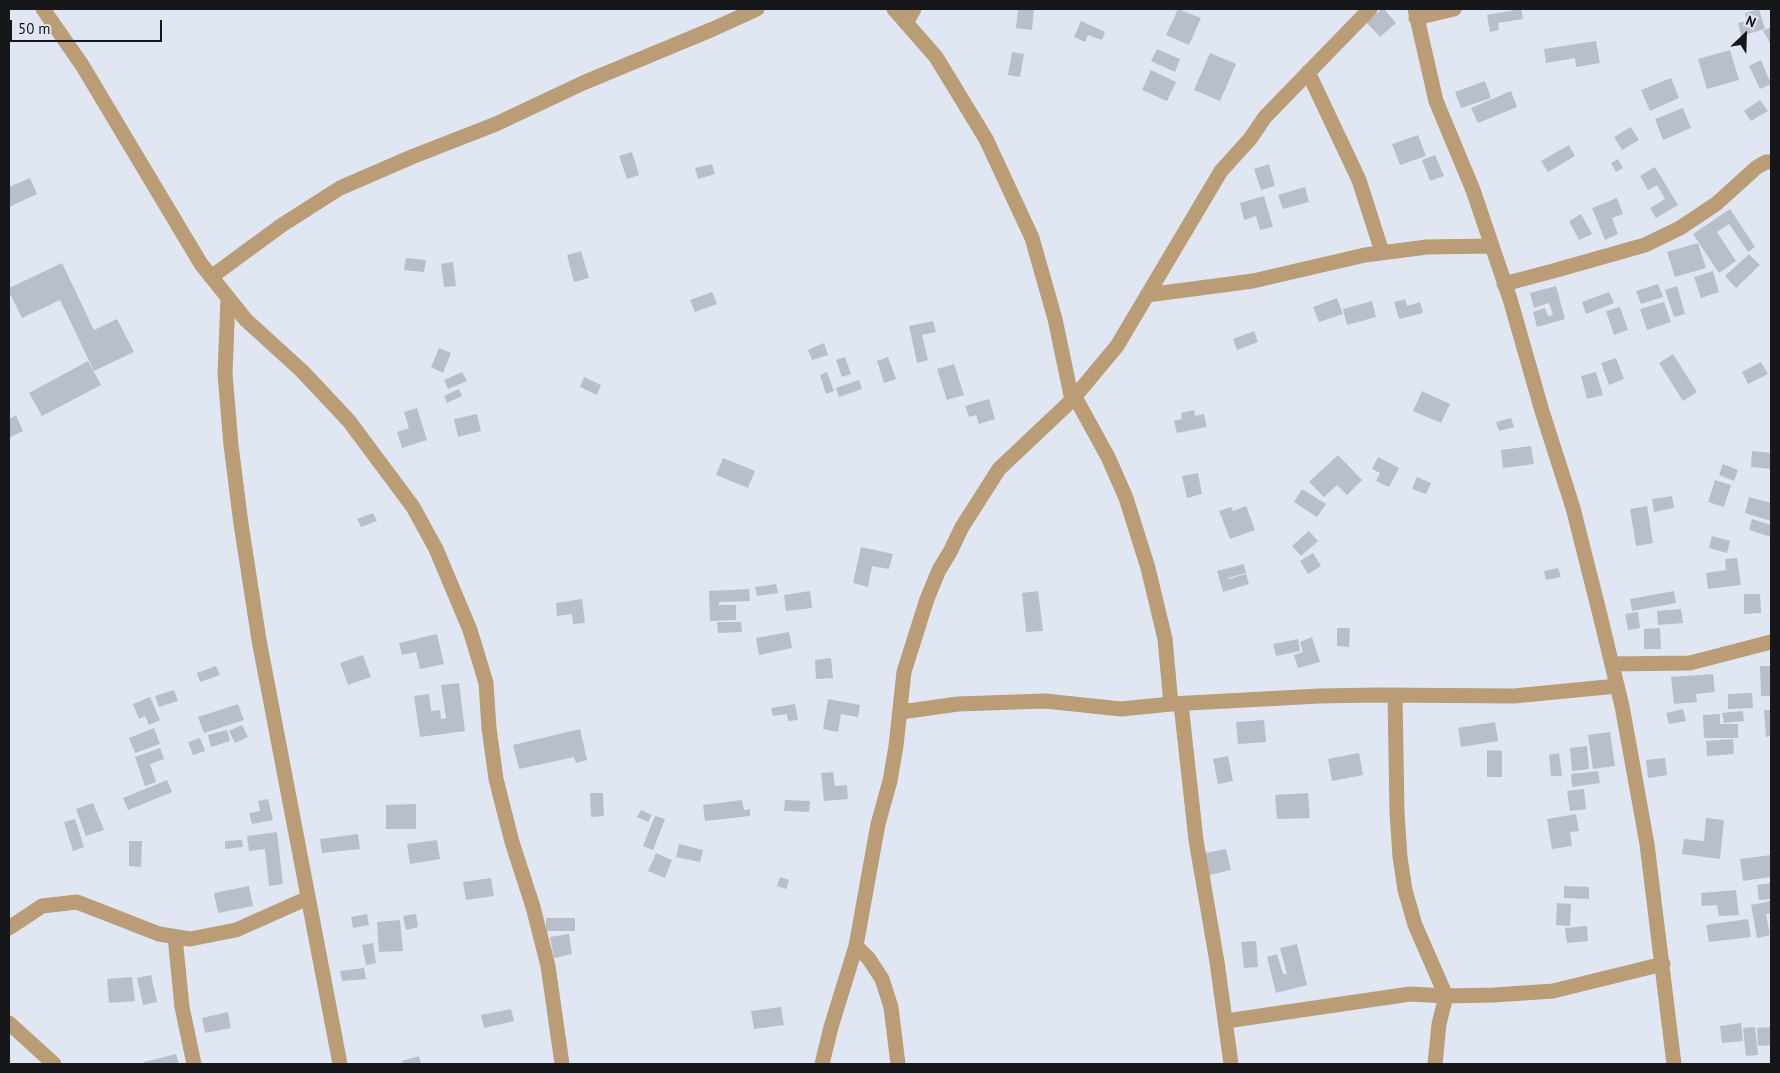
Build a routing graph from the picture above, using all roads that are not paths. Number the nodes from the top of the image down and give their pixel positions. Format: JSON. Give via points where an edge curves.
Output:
{"nodes":[{"id":1,"x":43,"y":9,"type":"edge"},
{"id":2,"x":757,"y":9,"type":"edge"},
{"id":3,"x":894,"y":9,"type":"edge"},
{"id":4,"x":914,"y":9,"type":"edge"},
{"id":5,"x":1370,"y":9,"type":"edge"},
{"id":6,"x":1454,"y":9,"type":"edge"},
{"id":7,"x":1416,"y":13,"type":"edge"},
{"id":8,"x":906,"y":23,"type":"junction"},
{"id":9,"x":1308,"y":72,"type":"junction"},
{"id":10,"x":1771,"y":162,"type":"edge"},
{"id":11,"x":1492,"y":246,"type":"junction"},
{"id":12,"x":1382,"y":252,"type":"junction"},
{"id":13,"x":211,"y":277,"type":"junction"},
{"id":14,"x":1504,"y":284,"type":"junction"},
{"id":15,"x":1147,"y":295,"type":"junction"},
{"id":16,"x":228,"y":298,"type":"junction"},
{"id":17,"x":1074,"y":398,"type":"junction"},
{"id":18,"x":1771,"y":642,"type":"edge"},
{"id":19,"x":1612,"y":664,"type":"junction"},
{"id":20,"x":1617,"y":686,"type":"junction"},
{"id":21,"x":1395,"y":695,"type":"junction"},
{"id":22,"x":1176,"y":704,"type":"junction"},
{"id":23,"x":901,"y":712,"type":"junction"},
{"id":24,"x":308,"y":898,"type":"junction"},
{"id":25,"x":9,"y":928,"type":"edge"},
{"id":26,"x":174,"y":937,"type":"junction"},
{"id":27,"x":856,"y":946,"type":"junction"},
{"id":28,"x":1662,"y":964,"type":"junction"},
{"id":29,"x":1446,"y":996,"type":"junction"},
{"id":30,"x":1226,"y":1021,"type":"junction"},
{"id":31,"x":9,"y":1023,"type":"edge"},
{"id":32,"x":54,"y":1064,"type":"edge"},
{"id":33,"x":194,"y":1064,"type":"edge"},
{"id":34,"x":340,"y":1064,"type":"edge"},
{"id":35,"x":562,"y":1064,"type":"edge"},
{"id":36,"x":822,"y":1064,"type":"edge"},
{"id":37,"x":898,"y":1064,"type":"edge"},
{"id":38,"x":1231,"y":1064,"type":"edge"},
{"id":39,"x":1435,"y":1064,"type":"edge"},
{"id":40,"x":1674,"y":1064,"type":"edge"}],
"edges":[{"from":1,"to":13,"type":"street","via":[[82,66]]},
{"from":2,"to":13,"type":"street","via":[[496,124],[340,188]]},
{"from":3,"to":8,"type":"street"},
{"from":4,"to":8,"type":"street"},
{"from":5,"to":9,"type":"street"},
{"from":6,"to":7,"type":"street"},
{"from":7,"to":11,"type":"street","via":[[1436,101]]},
{"from":8,"to":17,"type":"street","via":[[936,57],[986,139],[1032,238],[1056,319]]},
{"from":9,"to":12,"type":"street","via":[[1358,180]]},
{"from":9,"to":15,"type":"street","via":[[1265,117],[1221,171]]},
{"from":10,"to":14,"type":"street","via":[[1756,167],[1716,204],[1645,245]]},
{"from":11,"to":12,"type":"street","via":[[1427,247]]},
{"from":11,"to":14,"type":"street"},
{"from":12,"to":15,"type":"street","via":[[1253,281]]},
{"from":13,"to":16,"type":"street"},
{"from":14,"to":19,"type":"street","via":[[1573,508]]},
{"from":15,"to":17,"type":"street","via":[[1117,346]]},
{"from":16,"to":24,"type":"street","via":[[225,374],[241,524],[259,640]]},
{"from":16,"to":35,"type":"street","via":[[246,320],[349,421],[413,507],[436,549],[470,630],[486,683],[496,779],[548,966]]},
{"from":17,"to":22,"type":"street","via":[[1108,457],[1129,506],[1165,639]]},
{"from":17,"to":23,"type":"street","via":[[999,469],[962,527],[927,599],[904,672]]},
{"from":18,"to":19,"type":"street","via":[[1690,663]]},
{"from":19,"to":20,"type":"street"},
{"from":20,"to":21,"type":"street","via":[[1514,696]]},
{"from":20,"to":28,"type":"street","via":[[1647,844]]},
{"from":21,"to":22,"type":"street"},
{"from":21,"to":29,"type":"street","via":[[1397,812],[1405,890],[1415,925]]},
{"from":22,"to":23,"type":"street","via":[[1121,710],[1045,701],[958,704]]},
{"from":22,"to":30,"type":"street"},
{"from":23,"to":27,"type":"street"},
{"from":24,"to":26,"type":"street","via":[[236,930],[190,939]]},
{"from":24,"to":34,"type":"street"},
{"from":25,"to":26,"type":"street","via":[[42,906],[77,902]]},
{"from":26,"to":33,"type":"street","via":[[182,1007]]},
{"from":27,"to":36,"type":"street"},
{"from":27,"to":37,"type":"street","via":[[870,959],[882,978],[891,1007]]},
{"from":28,"to":29,"type":"street","via":[[1553,991]]},
{"from":28,"to":40,"type":"street"},
{"from":29,"to":30,"type":"street","via":[[1410,994]]},
{"from":29,"to":39,"type":"street"},
{"from":30,"to":38,"type":"street"},
{"from":31,"to":32,"type":"street"}]}
